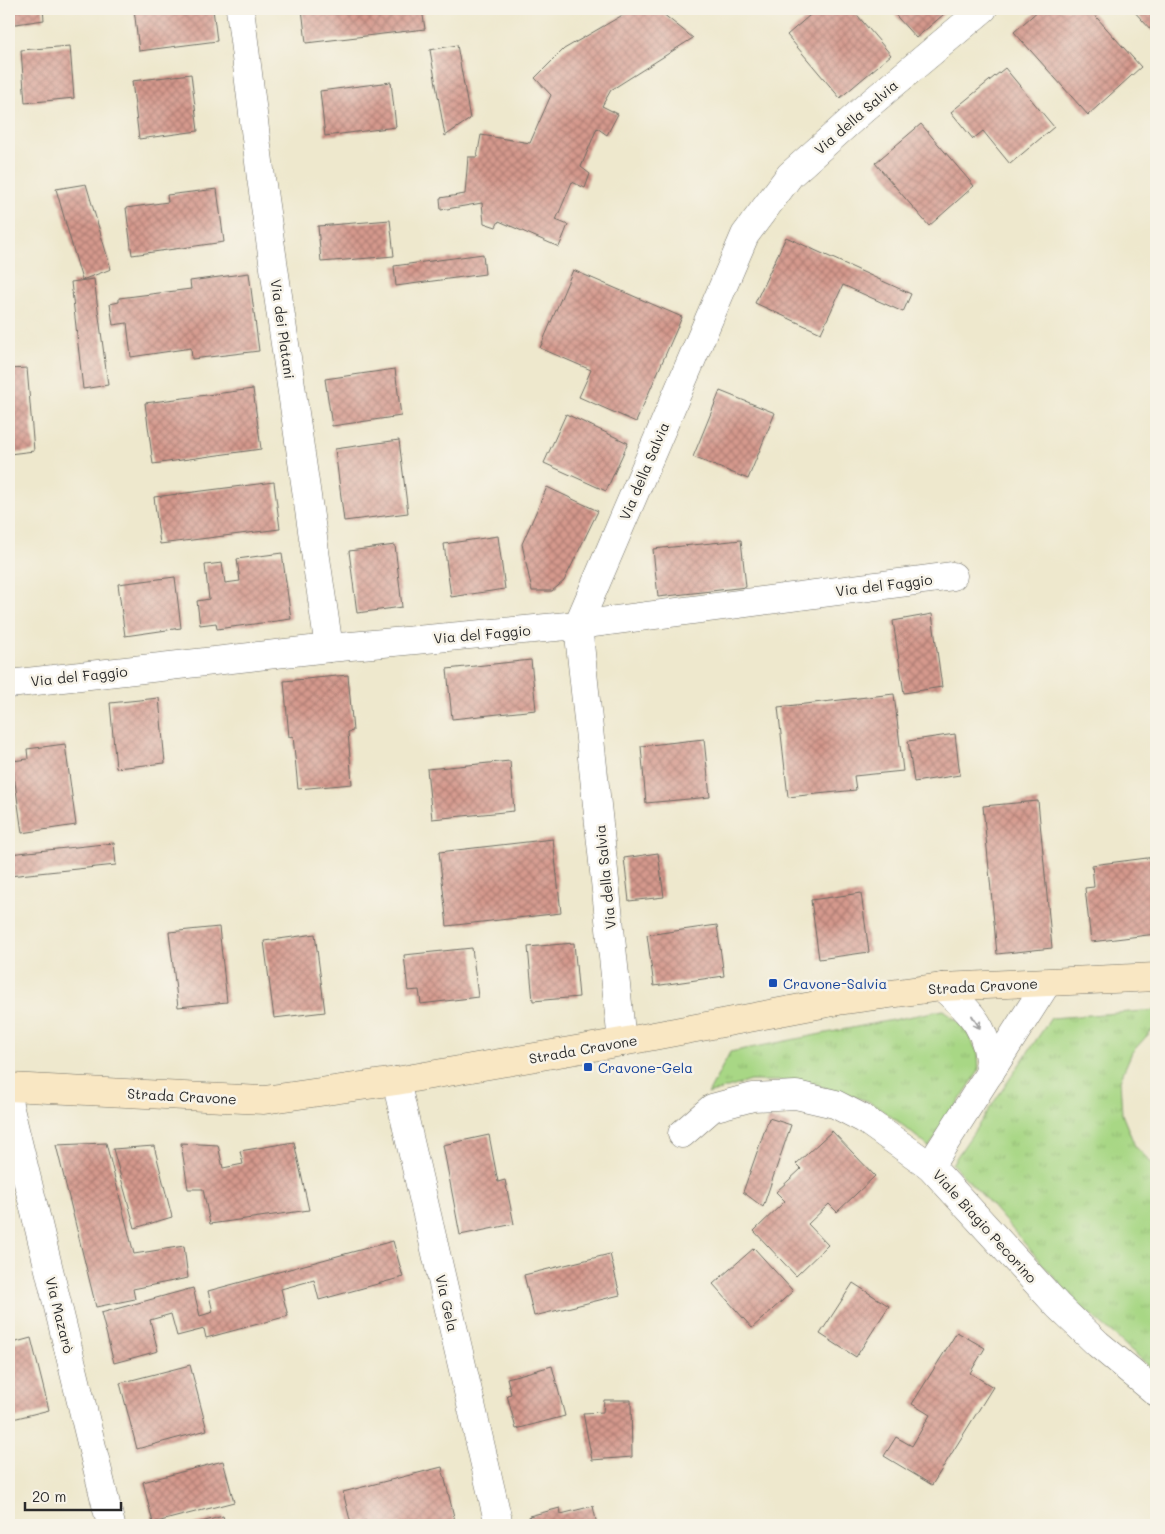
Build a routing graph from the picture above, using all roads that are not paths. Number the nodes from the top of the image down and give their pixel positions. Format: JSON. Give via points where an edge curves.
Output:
{"nodes":[{"id":1,"x":240,"y":9,"type":"edge"},
{"id":2,"x":983,"y":9,"type":"edge"},
{"id":3,"x":953,"y":576,"type":"dead end"},
{"id":4,"x":578,"y":625,"type":"junction"},
{"id":5,"x":329,"y":648,"type":"junction"},
{"id":6,"x":9,"y":684,"type":"edge"},
{"id":7,"x":1156,"y":977,"type":"edge"},
{"id":8,"x":1047,"y":983,"type":"junction"},
{"id":9,"x":942,"y":987,"type":"junction"},
{"id":10,"x":622,"y":1042,"type":"junction"},
{"id":11,"x":990,"y":1072,"type":"junction"},
{"id":12,"x":396,"y":1081,"type":"junction"},
{"id":13,"x":9,"y":1087,"type":"edge"},
{"id":14,"x":9,"y":1105,"type":"edge"},
{"id":15,"x":682,"y":1134,"type":"dead end"},
{"id":16,"x":930,"y":1166,"type":"junction"},
{"id":17,"x":1156,"y":1392,"type":"edge"},
{"id":18,"x":111,"y":1525,"type":"edge"},
{"id":19,"x":499,"y":1525,"type":"edge"}],
"edges":[{"from":1,"to":5,"type":"street","name":"Via dei Platani","via":[[261,178]]},
{"from":2,"to":4,"type":"street","name":"Via della Salvia","via":[[790,175],[745,234]]},
{"from":3,"to":4,"type":"street","name":"Via del Faggio"},
{"from":4,"to":5,"type":"street","name":"Via del Faggio"},
{"from":4,"to":10,"type":"street","name":"Via della Salvia"},
{"from":5,"to":6,"type":"street","name":"Via del Faggio"},
{"from":7,"to":8,"type":"street","name":"Strada Cravone"},
{"from":8,"to":9,"type":"street","name":"Strada Cravone"},
{"from":8,"to":11,"type":"street","name":"Viale Biagio Pecorino"},
{"from":9,"to":10,"type":"street","name":"Strada Cravone","via":[[838,1000]]},
{"from":9,"to":11,"type":"street","one_way":true,"via":[[964,1005],[978,1023],[990,1058]]},
{"from":10,"to":12,"type":"street","name":"Strada Cravone"},
{"from":11,"to":16,"type":"street","name":"Viale Biagio Pecorino"},
{"from":12,"to":13,"type":"street","name":"Strada Cravone","via":[[264,1100]]},
{"from":12,"to":19,"type":"street","name":"Via Gela"},
{"from":14,"to":18,"type":"street","name":"Via Mazarò"},
{"from":15,"to":16,"type":"street","via":[[712,1108],[753,1097],[796,1096],[835,1104],[864,1119]]},
{"from":16,"to":17,"type":"street","name":"Viale Biagio Pecorino","via":[[1058,1306]]}]}
